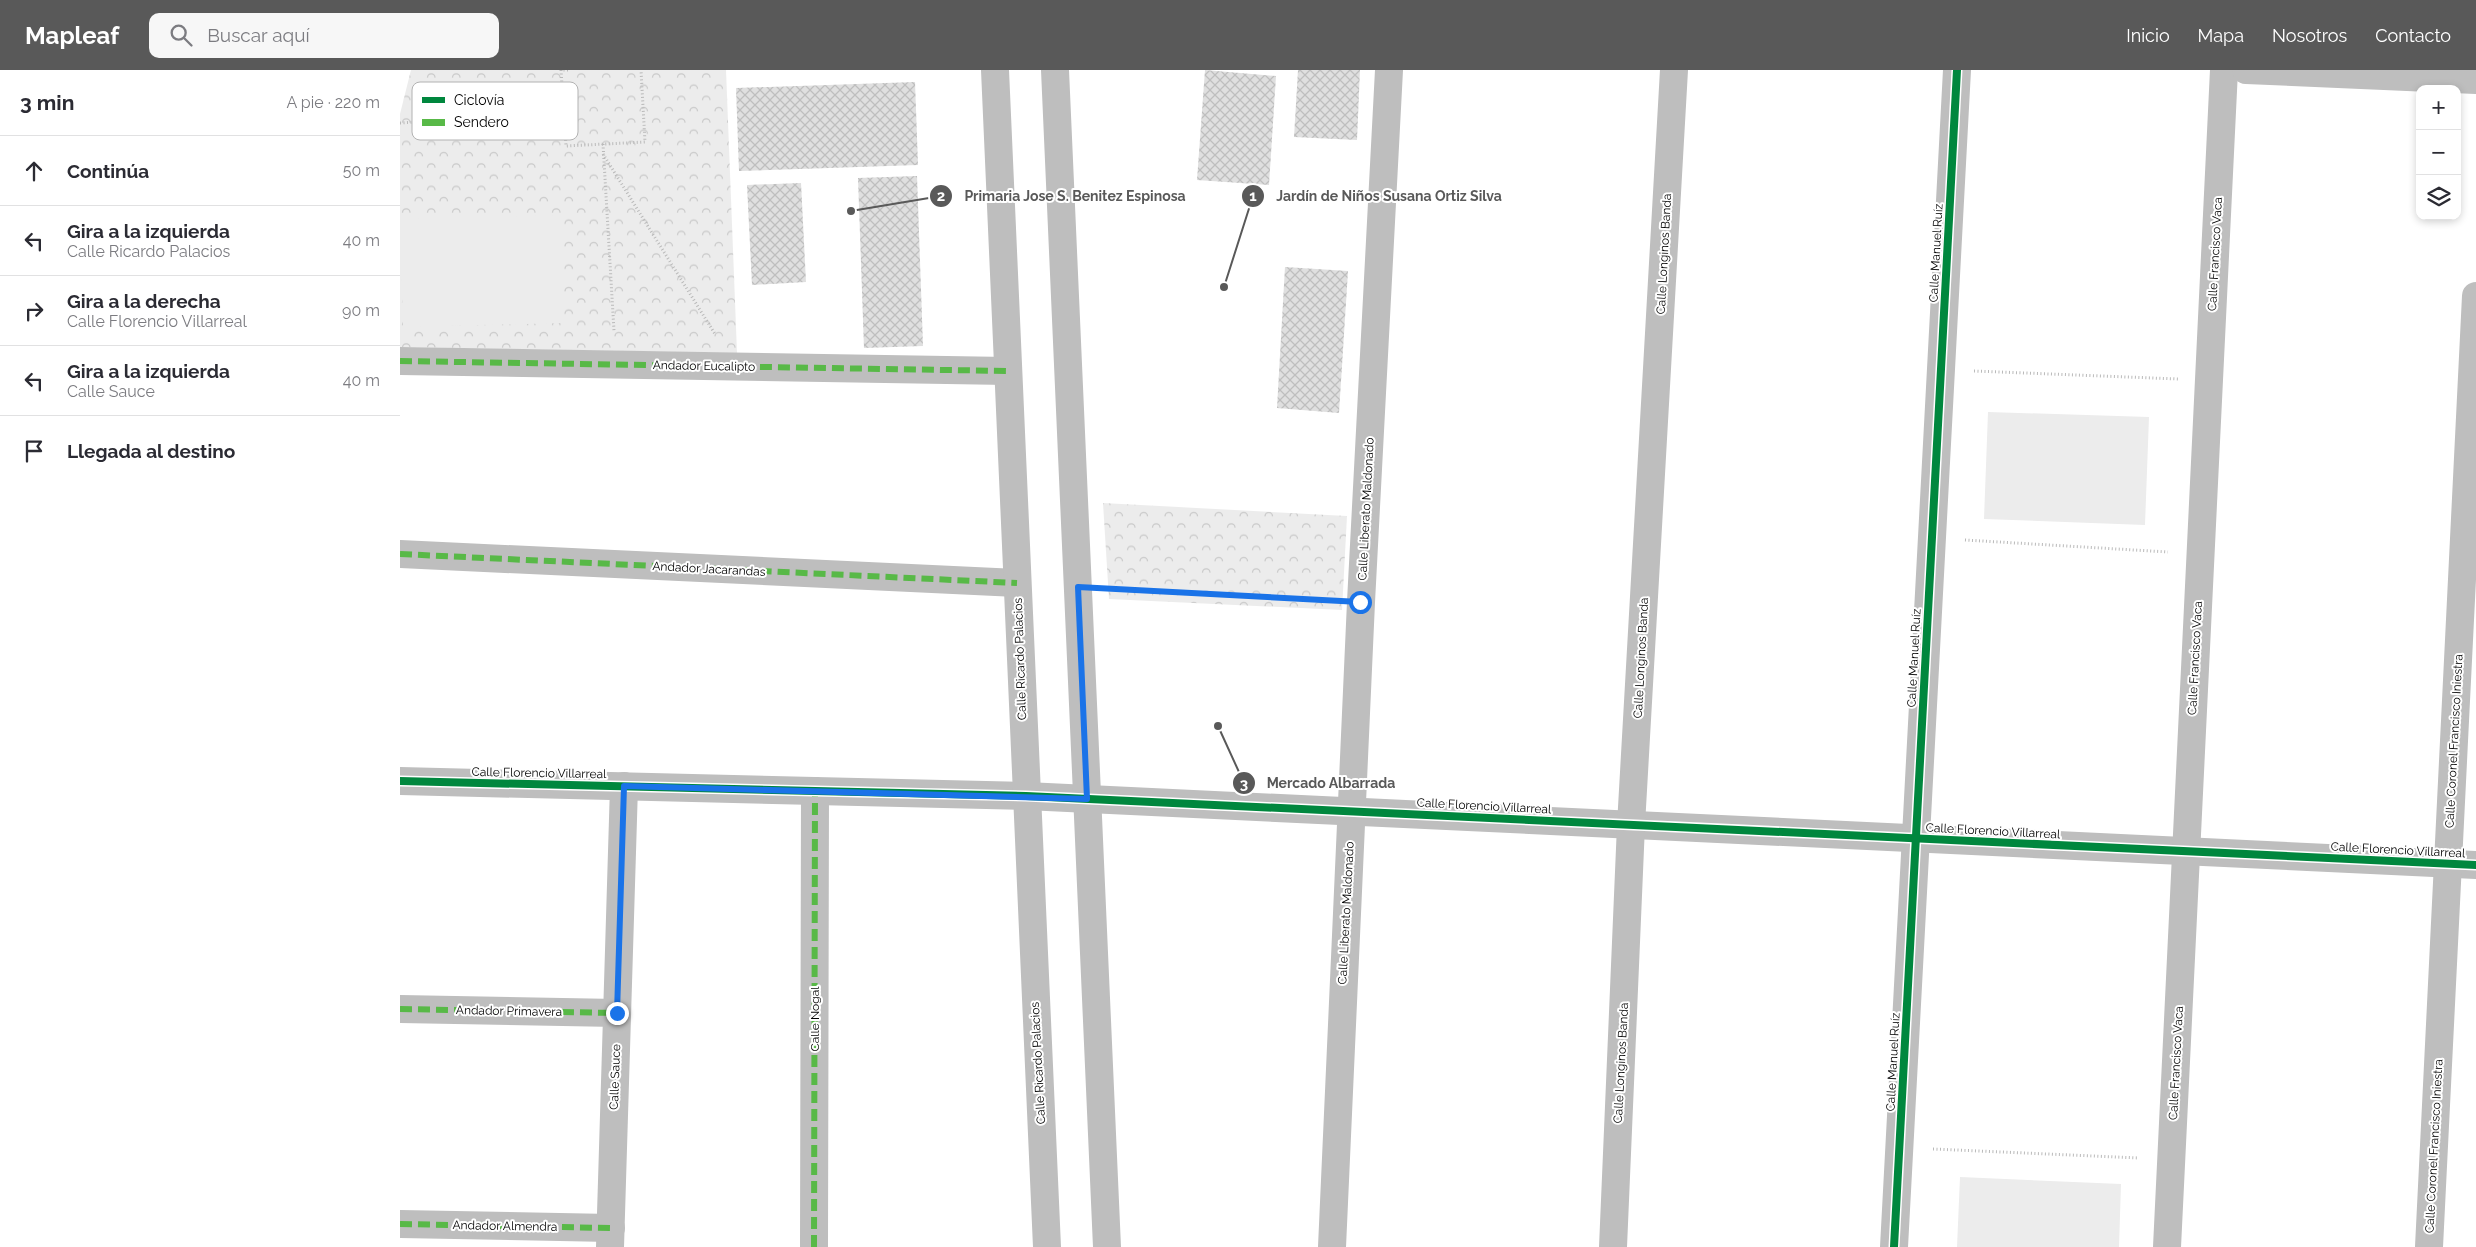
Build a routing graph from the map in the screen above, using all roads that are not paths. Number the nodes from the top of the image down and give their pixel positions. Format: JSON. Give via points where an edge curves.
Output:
{"nodes":[{"id":1,"x":995,"y":70,"type":"edge"},
{"id":2,"x":1055,"y":70,"type":"edge"},
{"id":3,"x":1389,"y":70,"type":"edge"},
{"id":4,"x":1674,"y":70,"type":"edge"},
{"id":5,"x":1957,"y":70,"type":"edge"},
{"id":6,"x":2224,"y":70,"type":"edge"},
{"id":7,"x":2246,"y":70,"type":"edge"},
{"id":8,"x":2476,"y":80,"type":"edge"},
{"id":9,"x":2476,"y":296,"type":"edge"},
{"id":10,"x":400,"y":361,"type":"edge"},
{"id":11,"x":1008,"y":371,"type":"junction"},
{"id":12,"x":400,"y":554,"type":"edge"},
{"id":13,"x":1017,"y":583,"type":"junction"},
{"id":14,"x":400,"y":782,"type":"edge"},
{"id":15,"x":624,"y":786,"type":"junction"},
{"id":16,"x":815,"y":791,"type":"junction"},
{"id":17,"x":1026,"y":796,"type":"junction"},
{"id":18,"x":1087,"y":799,"type":"junction"},
{"id":19,"x":1351,"y":811,"type":"junction"},
{"id":20,"x":1632,"y":825,"type":"junction"},
{"id":21,"x":1915,"y":838,"type":"junction"},
{"id":22,"x":2185,"y":851,"type":"junction"},
{"id":23,"x":2448,"y":864,"type":"junction"},
{"id":24,"x":2476,"y":865,"type":"edge"},
{"id":25,"x":400,"y":1009,"type":"edge"},
{"id":26,"x":617,"y":1013,"type":"junction"},
{"id":27,"x":400,"y":1224,"type":"edge"},
{"id":28,"x":611,"y":1238,"type":"edge"},
{"id":29,"x":814,"y":1247,"type":"edge"},
{"id":30,"x":1047,"y":1247,"type":"edge"},
{"id":31,"x":1107,"y":1247,"type":"edge"},
{"id":32,"x":1332,"y":1247,"type":"edge"},
{"id":33,"x":1613,"y":1247,"type":"edge"},
{"id":34,"x":1894,"y":1247,"type":"edge"},
{"id":35,"x":2167,"y":1247,"type":"edge"},
{"id":36,"x":2429,"y":1247,"type":"edge"}],
"edges":[{"from":1,"to":11,"type":"street","name":"Calle Ricardo Palacios"},
{"from":2,"to":18,"type":"street"},
{"from":3,"to":19,"type":"street","name":"Calle Liberato Maldonado"},
{"from":4,"to":20,"type":"street","name":"Calle Longinos Banda"},
{"from":5,"to":21,"type":"street","name":"Calle Manuel Ruíz"},
{"from":6,"to":22,"type":"street","name":"Calle Francisco Vaca"},
{"from":7,"to":8,"type":"street"},
{"from":9,"to":23,"type":"street","name":"Calle Coronel Francisco Iniestra"},
{"from":10,"to":11,"type":"street","name":"Andador Eucalipto"},
{"from":11,"to":13,"type":"street","name":"Calle Ricardo Palacios"},
{"from":12,"to":13,"type":"street","name":"Andador Jacarandas"},
{"from":13,"to":17,"type":"street","name":"Calle Ricardo Palacios"},
{"from":14,"to":15,"type":"street","name":"Calle Florencio Villarreal"},
{"from":15,"to":16,"type":"street","name":"Calle Florencio Villarreal"},
{"from":15,"to":26,"type":"street","name":"Calle Sauce"},
{"from":16,"to":17,"type":"street","name":"Calle Florencio Villarreal"},
{"from":16,"to":29,"type":"street","name":"Calle Nogal"},
{"from":17,"to":18,"type":"street","name":"Calle Florencio Villarreal"},
{"from":17,"to":30,"type":"street","name":"Calle Ricardo Palacios"},
{"from":18,"to":19,"type":"street","name":"Calle Florencio Villarreal"},
{"from":18,"to":31,"type":"street"},
{"from":19,"to":20,"type":"street","name":"Calle Florencio Villarreal"},
{"from":19,"to":32,"type":"street","name":"Calle Liberato Maldonado"},
{"from":20,"to":21,"type":"street","name":"Calle Florencio Villarreal"},
{"from":20,"to":33,"type":"street","name":"Calle Longinos Banda"},
{"from":21,"to":22,"type":"street","name":"Calle Florencio Villarreal"},
{"from":21,"to":34,"type":"street","name":"Calle Manuel Ruíz"},
{"from":22,"to":23,"type":"street","name":"Calle Florencio Villarreal"},
{"from":22,"to":35,"type":"street","name":"Calle Francisco Vaca"},
{"from":23,"to":24,"type":"street","name":"Calle Florencio Villarreal"},
{"from":23,"to":36,"type":"street","name":"Calle Coronel Francisco Iniestra"},
{"from":25,"to":26,"type":"street","name":"Andador Primavera"},
{"from":26,"to":28,"type":"street","name":"Calle Sauce"},
{"from":27,"to":28,"type":"street","name":"Andador Almendra"}]}
